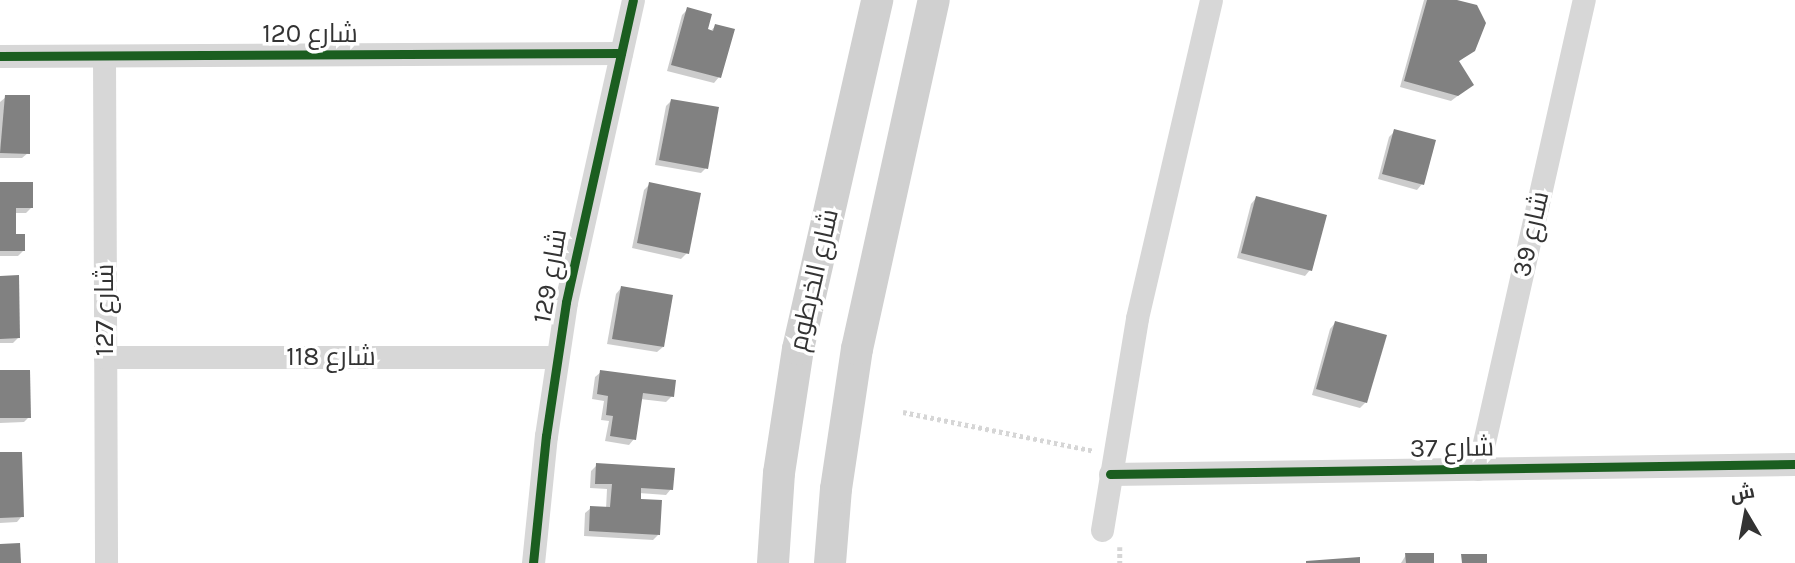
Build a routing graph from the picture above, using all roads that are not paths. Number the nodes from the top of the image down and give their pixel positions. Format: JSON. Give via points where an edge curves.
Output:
{"nodes":[{"id":1,"x":632,"y":0,"type":"edge"},
{"id":2,"x":877,"y":0,"type":"edge"},
{"id":3,"x":934,"y":0,"type":"edge"},
{"id":4,"x":1212,"y":0,"type":"edge"},
{"id":5,"x":1584,"y":0,"type":"edge"},
{"id":6,"x":621,"y":53,"type":"junction"},
{"id":7,"x":0,"y":56,"type":"edge"},
{"id":8,"x":104,"y":56,"type":"junction"},
{"id":9,"x":105,"y":357,"type":"junction"},
{"id":10,"x":557,"y":357,"type":"junction"},
{"id":11,"x":1795,"y":464,"type":"edge"},
{"id":12,"x":1112,"y":465,"type":"junction"},
{"id":13,"x":1478,"y":468,"type":"junction"},
{"id":14,"x":1102,"y":530,"type":"dead end"},
{"id":15,"x":106,"y":563,"type":"edge"},
{"id":16,"x":533,"y":563,"type":"edge"},
{"id":17,"x":773,"y":563,"type":"edge"},
{"id":18,"x":830,"y":563,"type":"edge"}],
"edges":[{"from":1,"to":6,"type":"street","name":"شارع 129"},
{"from":2,"to":17,"type":"main road","name":"شارع الخرطوم","via":[[798,349],[779,473]]},
{"from":3,"to":18,"type":"main road","name":"شارع الخرطوم","via":[[857,349]]},
{"from":4,"to":12,"type":"street","via":[[1148,269]]},
{"from":5,"to":13,"type":"street","name":"شارع 39"},
{"from":6,"to":8,"type":"street","name":"شارع 120"},
{"from":6,"to":10,"type":"street","name":"شارع 129","via":[[579,233]]},
{"from":7,"to":8,"type":"street","name":"شارع 120"},
{"from":8,"to":9,"type":"street","name":"شارع 127"},
{"from":9,"to":10,"type":"street","name":"شارع 118"},
{"from":9,"to":15,"type":"street","name":"شارع 127"},
{"from":10,"to":16,"type":"street","name":"شارع 129"},
{"from":11,"to":13,"type":"street","name":"شارع 37"},
{"from":12,"to":13,"type":"street","name":"شارع 37"},
{"from":12,"to":14,"type":"street"}]}
